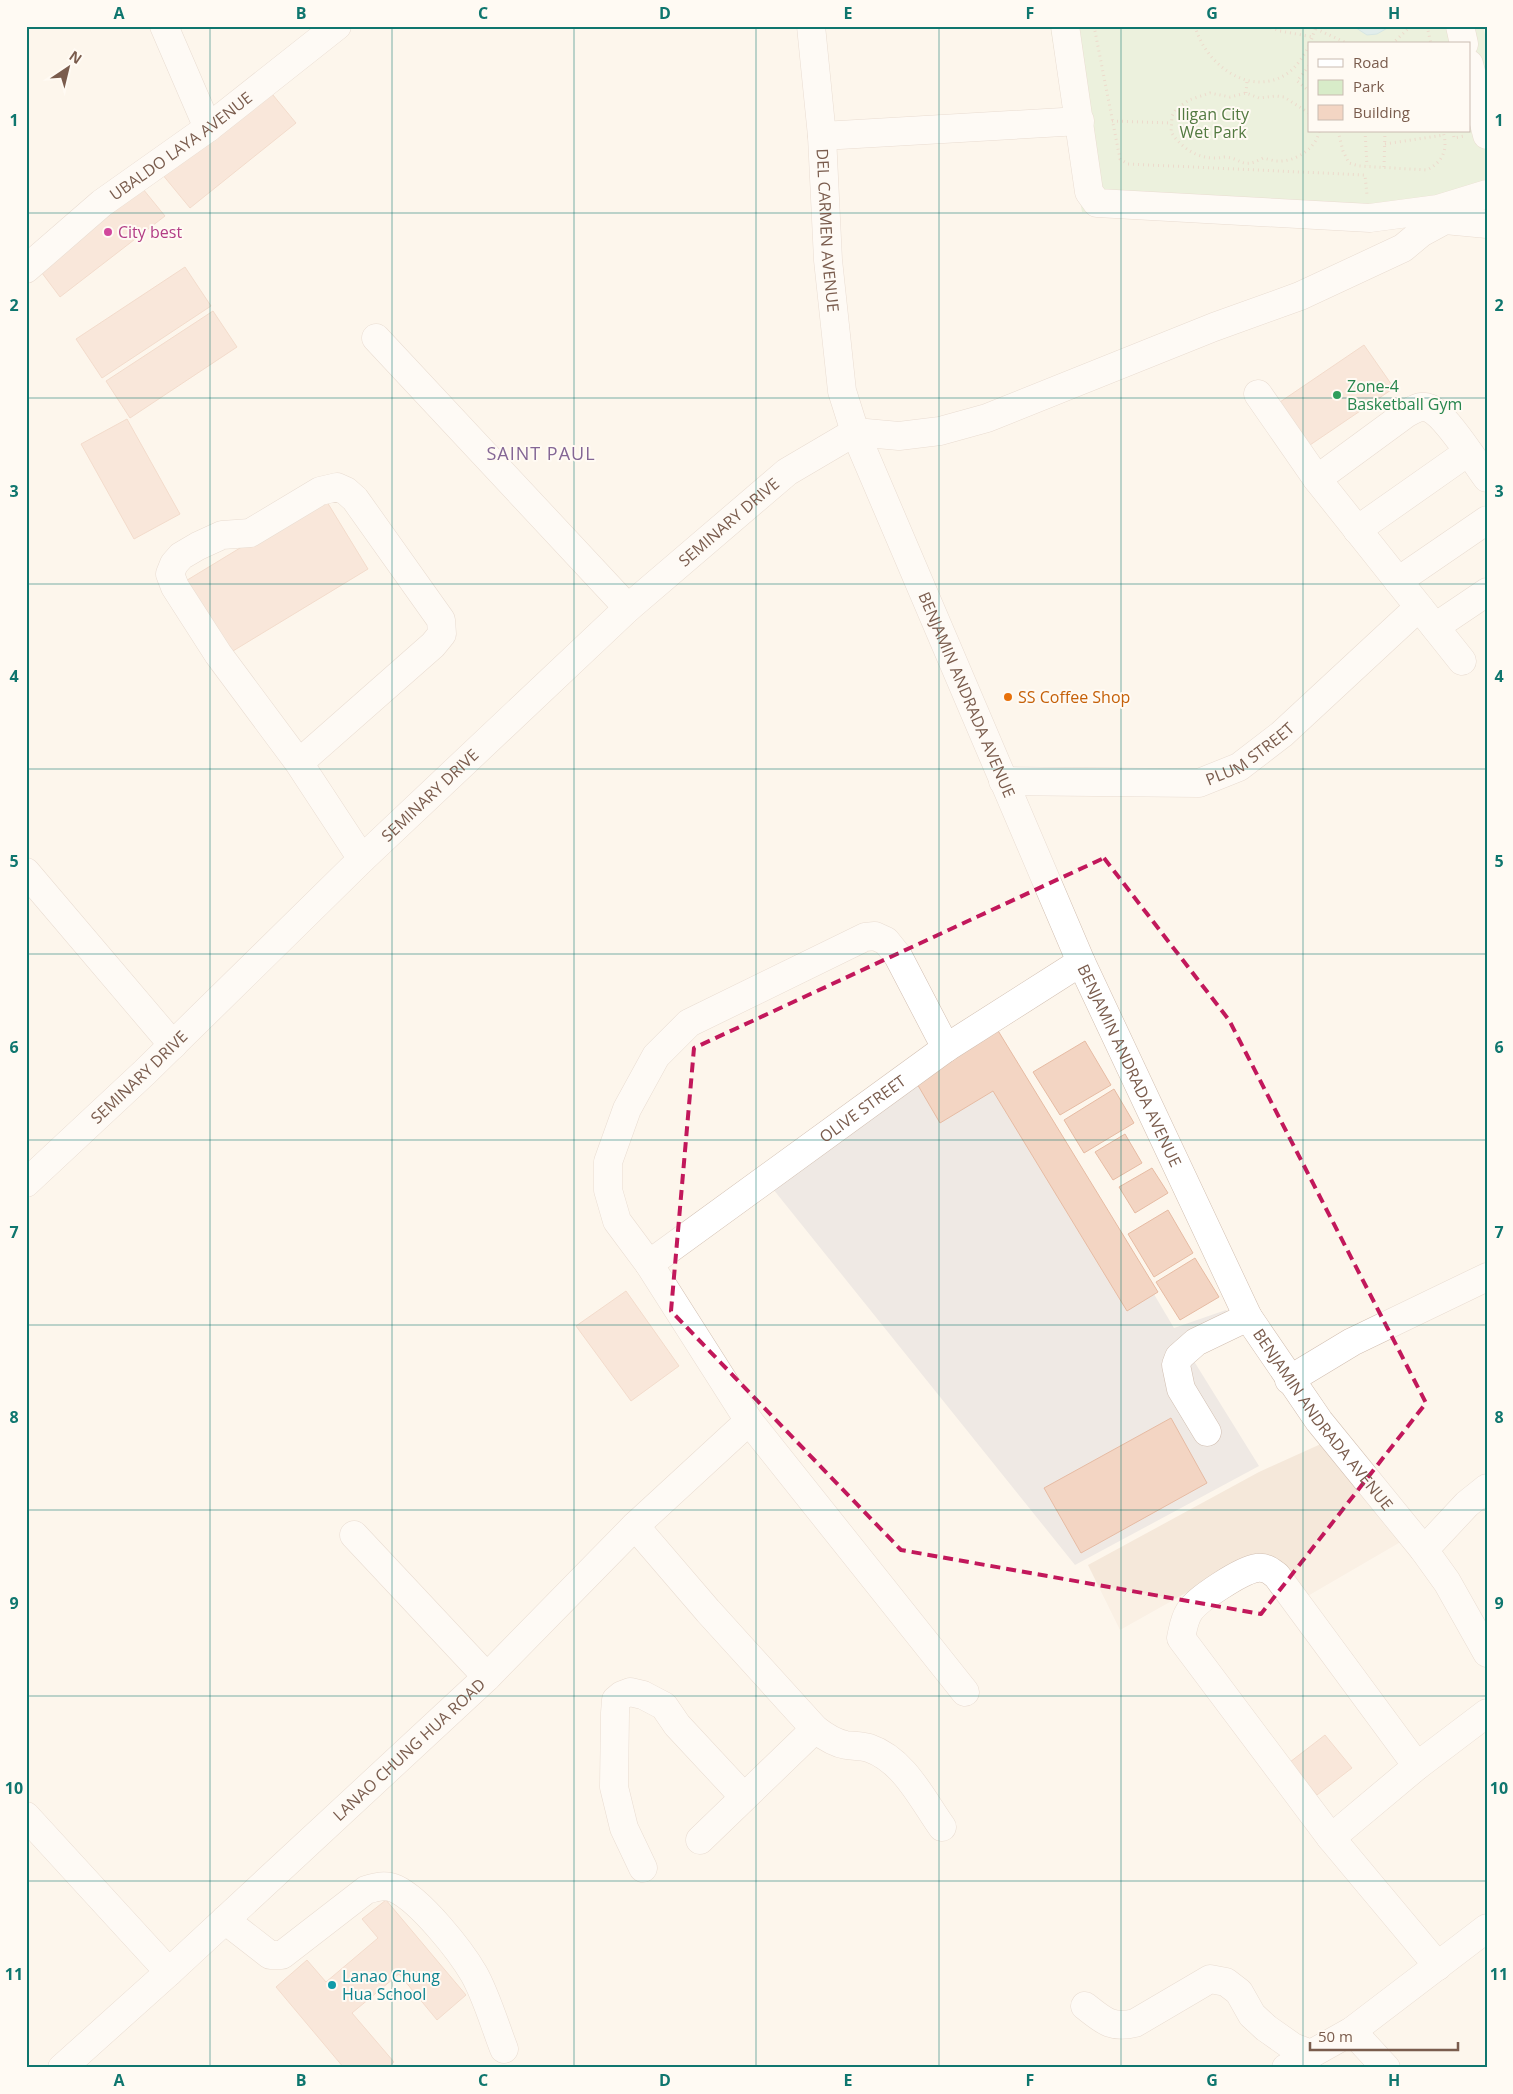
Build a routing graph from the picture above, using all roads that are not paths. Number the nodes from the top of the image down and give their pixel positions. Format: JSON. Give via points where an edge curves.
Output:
{"nodes":[{"id":1,"x":164,"y":26,"type":"edge"},
{"id":2,"x":337,"y":26,"type":"edge"},
{"id":3,"x":811,"y":26,"type":"edge"},
{"id":4,"x":1065,"y":26,"type":"edge"},
{"id":5,"x":1460,"y":26,"type":"edge"},
{"id":6,"x":1464,"y":42,"type":"edge"},
{"id":7,"x":1470,"y":68,"type":"edge"},
{"id":8,"x":1080,"y":121,"type":"junction"},
{"id":9,"x":208,"y":128,"type":"junction"},
{"id":10,"x":1487,"y":135,"type":"edge"},
{"id":11,"x":822,"y":136,"type":"junction"},
{"id":12,"x":1487,"y":194,"type":"edge"},
{"id":13,"x":1442,"y":215,"type":"junction"},
{"id":14,"x":1487,"y":224,"type":"edge"},
{"id":15,"x":26,"y":269,"type":"edge"},
{"id":16,"x":376,"y":338,"type":"dead end"},
{"id":17,"x":1258,"y":394,"type":"dead end"},
{"id":18,"x":855,"y":432,"type":"junction"},
{"id":19,"x":1468,"y":452,"type":"junction"},
{"id":20,"x":1487,"y":478,"type":"edge"},
{"id":21,"x":1317,"y":479,"type":"junction"},
{"id":22,"x":1487,"y":520,"type":"edge"},
{"id":23,"x":1358,"y":530,"type":"junction"},
{"id":24,"x":1398,"y":580,"type":"junction"},
{"id":25,"x":1487,"y":592,"type":"edge"},
{"id":26,"x":628,"y":608,"type":"junction"},
{"id":27,"x":1427,"y":617,"type":"junction"},
{"id":28,"x":1462,"y":661,"type":"dead end"},
{"id":29,"x":299,"y":763,"type":"junction"},
{"id":30,"x":1003,"y":781,"type":"junction"},
{"id":31,"x":362,"y":859,"type":"junction"},
{"id":32,"x":26,"y":872,"type":"edge"},
{"id":33,"x":1080,"y":962,"type":"junction"},
{"id":34,"x":173,"y":1045,"type":"junction"},
{"id":35,"x":946,"y":1048,"type":"junction"},
{"id":36,"x":26,"y":1183,"type":"edge"},
{"id":37,"x":649,"y":1264,"type":"junction"},
{"id":38,"x":1487,"y":1277,"type":"edge"},
{"id":39,"x":1248,"y":1317,"type":"junction"},
{"id":40,"x":1289,"y":1380,"type":"junction"},
{"id":41,"x":749,"y":1421,"type":"junction"},
{"id":42,"x":1208,"y":1432,"type":"dead end"},
{"id":43,"x":1487,"y":1488,"type":"edge"},
{"id":44,"x":635,"y":1526,"type":"junction"},
{"id":45,"x":354,"y":1536,"type":"dead end"},
{"id":46,"x":1424,"y":1550,"type":"junction"},
{"id":47,"x":1487,"y":1653,"type":"edge"},
{"id":48,"x":487,"y":1676,"type":"junction"},
{"id":49,"x":965,"y":1692,"type":"dead end"},
{"id":50,"x":1487,"y":1713,"type":"edge"},
{"id":51,"x":815,"y":1729,"type":"junction"},
{"id":52,"x":1417,"y":1766,"type":"junction"},
{"id":53,"x":744,"y":1797,"type":"junction"},
{"id":54,"x":26,"y":1816,"type":"edge"},
{"id":55,"x":942,"y":1827,"type":"dead end"},
{"id":56,"x":1331,"y":1838,"type":"junction"},
{"id":57,"x":700,"y":1840,"type":"dead end"},
{"id":58,"x":643,"y":1868,"type":"dead end"},
{"id":59,"x":225,"y":1920,"type":"junction"},
{"id":60,"x":1487,"y":1928,"type":"edge"},
{"id":61,"x":1438,"y":1966,"type":"junction"},
{"id":62,"x":169,"y":1972,"type":"junction"},
{"id":63,"x":1085,"y":2006,"type":"dead end"},
{"id":64,"x":1352,"y":2031,"type":"junction"},
{"id":65,"x":504,"y":2049,"type":"dead end"},
{"id":66,"x":1311,"y":2054,"type":"junction"},
{"id":67,"x":62,"y":2068,"type":"edge"},
{"id":68,"x":1286,"y":2068,"type":"edge"},
{"id":69,"x":1386,"y":2068,"type":"edge"}],
"edges":[{"from":1,"to":9,"type":"street"},
{"from":2,"to":9,"type":"street","name":"UBALDO LAYA AVENUE"},
{"from":3,"to":11,"type":"street","name":"DEL CARMEN AVENUE"},
{"from":4,"to":8,"type":"street"},
{"from":5,"to":6,"type":"street"},
{"from":7,"to":10,"type":"street"},
{"from":8,"to":11,"type":"street"},
{"from":8,"to":13,"type":"street","via":[[1089,192],[1098,204],[1370,218]]},
{"from":9,"to":15,"type":"street","name":"UBALDO LAYA AVENUE","via":[[102,203]]},
{"from":11,"to":18,"type":"street","name":"DEL CARMEN AVENUE","via":[[828,260],[842,391]]},
{"from":12,"to":13,"type":"street"},
{"from":13,"to":14,"type":"street"},
{"from":13,"to":18,"type":"street","via":[[1403,248],[1300,296],[986,418],[940,431],[907,435]]},
{"from":16,"to":26,"type":"street"},
{"from":17,"to":21,"type":"street"},
{"from":18,"to":26,"type":"street","name":"SEMINARY DRIVE","via":[[787,472]]},
{"from":18,"to":30,"type":"street","name":"BENJAMIN ANDRADA AVENUE"},
{"from":19,"to":20,"type":"street"},
{"from":19,"to":21,"type":"street","via":[[1440,415],[1428,407],[1420,407]]},
{"from":19,"to":23,"type":"street"},
{"from":21,"to":23,"type":"street"},
{"from":22,"to":24,"type":"street"},
{"from":23,"to":24,"type":"street"},
{"from":24,"to":27,"type":"street"},
{"from":25,"to":27,"type":"street","name":"PLUM STREET"},
{"from":26,"to":31,"type":"street","name":"SEMINARY DRIVE"},
{"from":27,"to":28,"type":"street"},
{"from":27,"to":30,"type":"street","name":"PLUM STREET","via":[[1239,767],[1199,783]]},
{"from":29,"to":29,"type":"street","via":[[218,654],[170,574],[181,556],[198,546],[222,535],[250,533],[320,491],[337,487],[354,498],[440,620],[442,634]]},
{"from":29,"to":31,"type":"street"},
{"from":30,"to":33,"type":"street","name":"BENJAMIN ANDRADA AVENUE"},
{"from":31,"to":34,"type":"street","name":"SEMINARY DRIVE"},
{"from":32,"to":34,"type":"street"},
{"from":33,"to":35,"type":"street","name":"OLIVE STREET"},
{"from":33,"to":39,"type":"street","name":"BENJAMIN ANDRADA AVENUE"},
{"from":34,"to":36,"type":"street","name":"SEMINARY DRIVE"},
{"from":35,"to":37,"type":"street","name":"OLIVE STREET"},
{"from":35,"to":37,"type":"street","via":[[898,956],[886,941],[875,936],[865,937],[689,1023],[656,1056],[627,1109],[608,1162],[608,1190],[617,1221]]},
{"from":37,"to":41,"type":"street"},
{"from":38,"to":40,"type":"street","via":[[1352,1342]]},
{"from":39,"to":40,"type":"street","name":"BENJAMIN ANDRADA AVENUE"},
{"from":39,"to":42,"type":"street","via":[[1196,1342],[1179,1357],[1176,1365],[1181,1389]]},
{"from":40,"to":46,"type":"street","name":"BENJAMIN ANDRADA AVENUE"},
{"from":41,"to":44,"type":"street","name":"LANAO CHUNG HUA ROAD"},
{"from":41,"to":49,"type":"street"},
{"from":43,"to":46,"type":"street","via":[[1467,1504]]},
{"from":44,"to":48,"type":"street","name":"LANAO CHUNG HUA ROAD"},
{"from":44,"to":51,"type":"street"},
{"from":45,"to":48,"type":"street"},
{"from":46,"to":47,"type":"street","name":"BENJAMIN ANDRADA AVENUE","via":[[1447,1582]]},
{"from":48,"to":59,"type":"street","name":"LANAO CHUNG HUA ROAD"},
{"from":50,"to":52,"type":"street"},
{"from":51,"to":53,"type":"street"},
{"from":51,"to":55,"type":"street","via":[[826,1738],[868,1748],[899,1766]]},
{"from":52,"to":56,"type":"street"},
{"from":52,"to":56,"type":"street","via":[[1269,1569],[1256,1568],[1228,1580],[1190,1610],[1181,1638]]},
{"from":53,"to":57,"type":"street"},
{"from":53,"to":58,"type":"street","via":[[677,1725],[664,1706],[643,1695],[622,1694],[616,1700],[614,1787],[624,1828]]},
{"from":54,"to":62,"type":"street"},
{"from":56,"to":61,"type":"street"},
{"from":59,"to":62,"type":"street","name":"LANAO CHUNG HUA ROAD"},
{"from":59,"to":65,"type":"street","via":[[270,1956],[282,1955],[366,1890],[381,1886],[396,1889],[424,1910],[474,1974]]},
{"from":60,"to":61,"type":"street"},
{"from":61,"to":64,"type":"street"},
{"from":62,"to":67,"type":"street","name":"LANAO CHUNG HUA ROAD"},
{"from":63,"to":66,"type":"street","via":[[1107,2023],[1122,2027],[1135,2023],[1210,1980],[1226,1982],[1239,1992],[1252,2014],[1266,2028],[1293,2047]]},
{"from":64,"to":66,"type":"street"},
{"from":64,"to":69,"type":"street"},
{"from":66,"to":68,"type":"street"}]}
